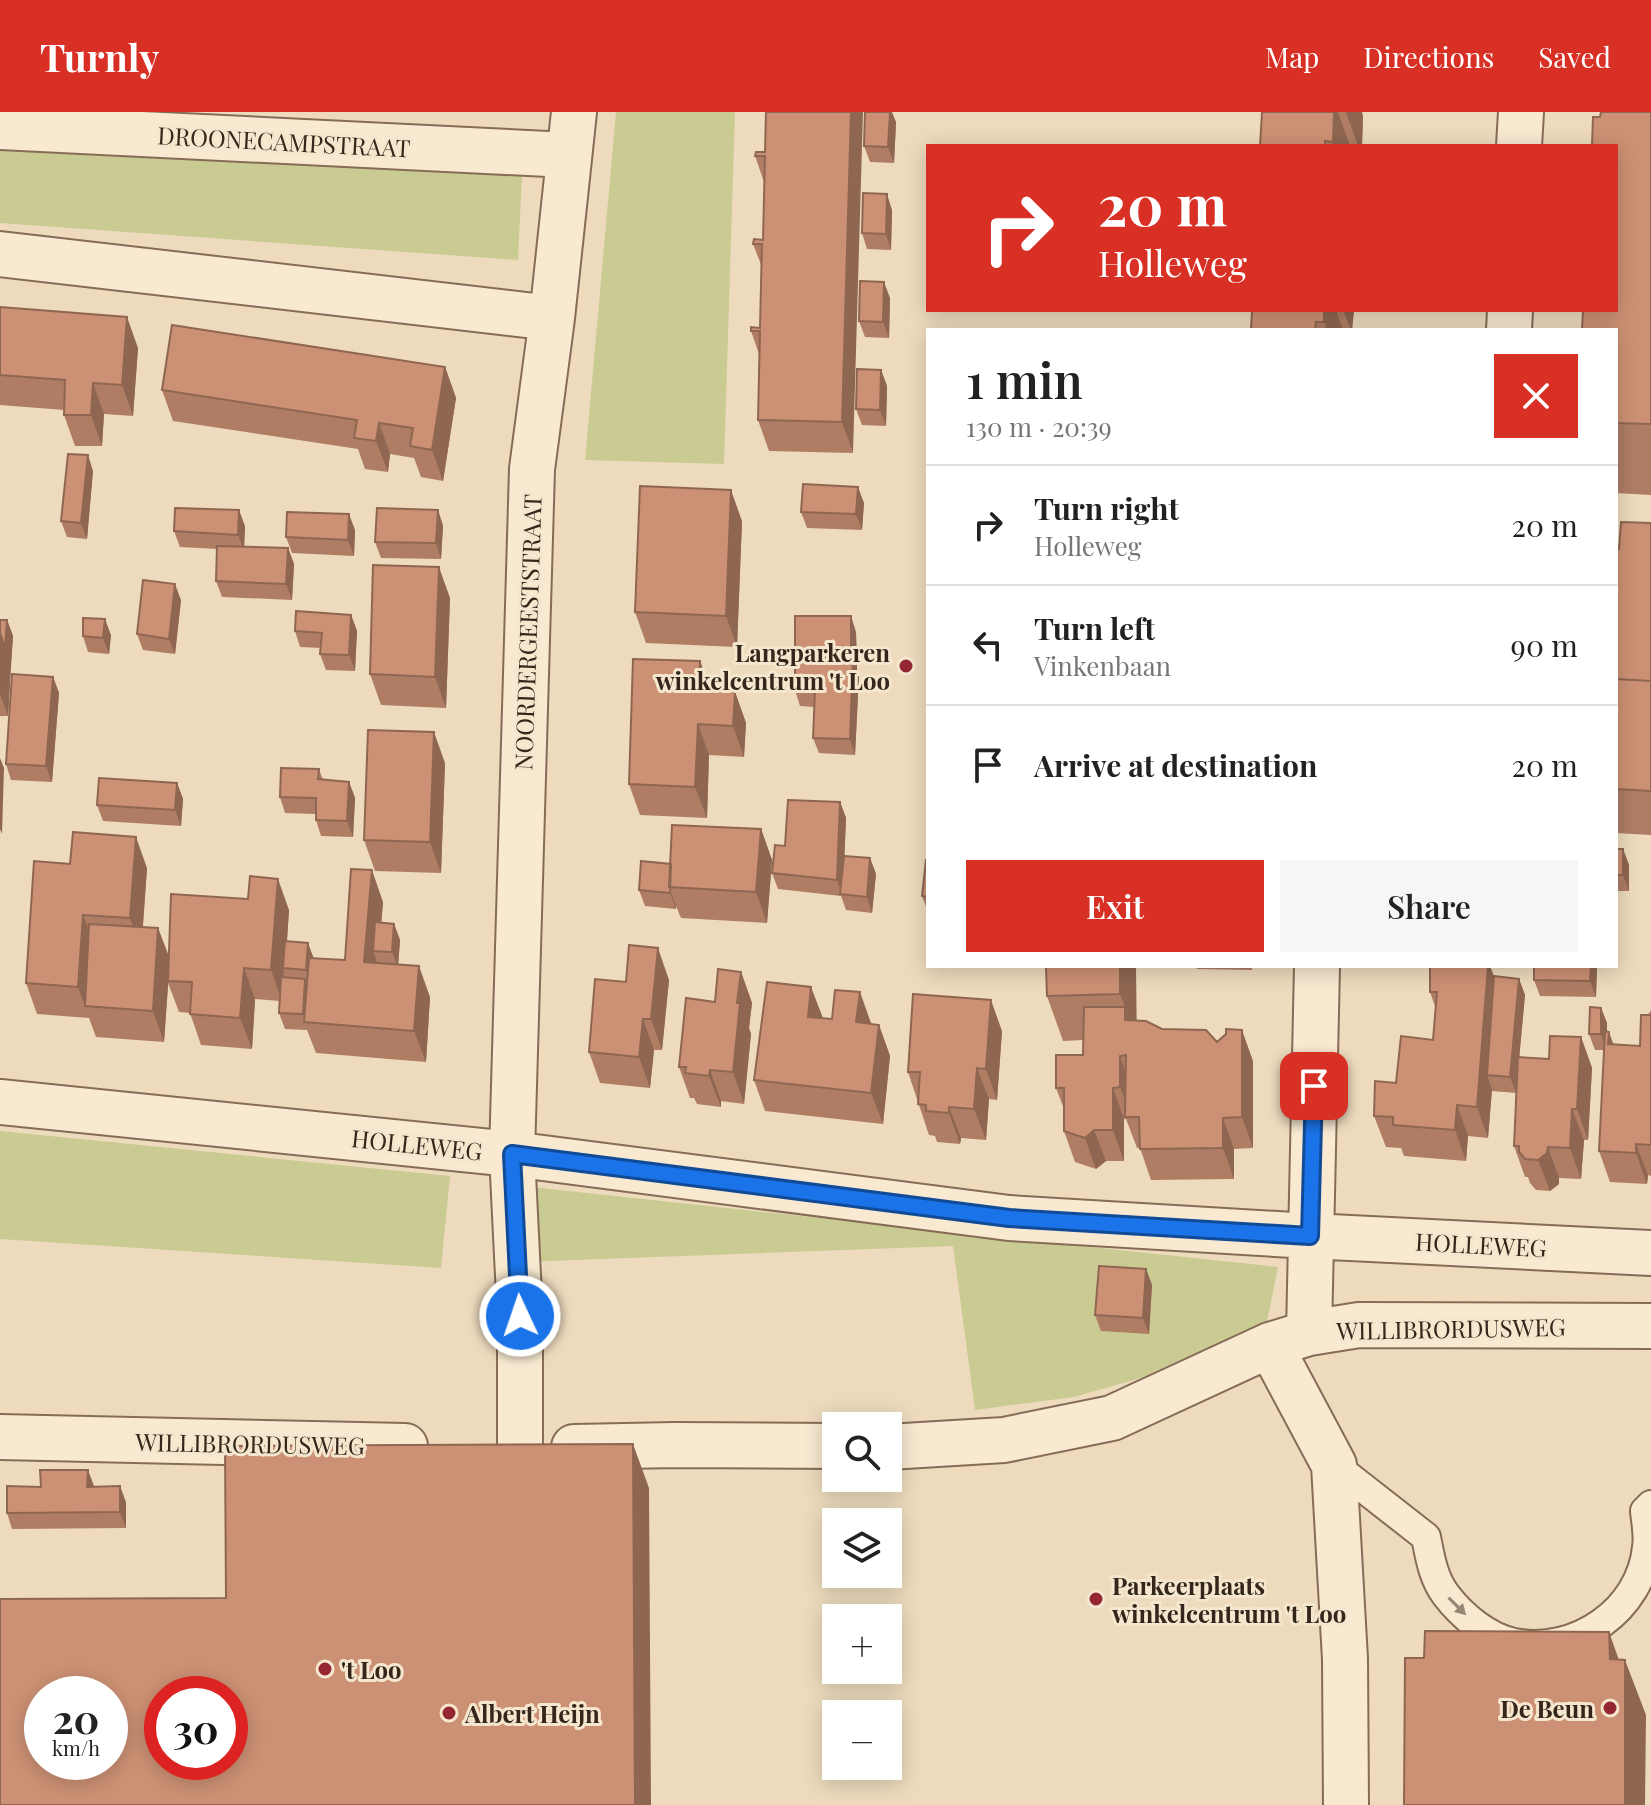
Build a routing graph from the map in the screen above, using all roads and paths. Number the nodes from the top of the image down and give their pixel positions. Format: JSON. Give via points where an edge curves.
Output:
{"nodes":[{"id":1,"x":574,"y":112,"type":"edge"},
{"id":2,"x":1521,"y":112,"type":"edge"},
{"id":3,"x":0,"y":127,"type":"edge"},
{"id":4,"x":1519,"y":144,"type":"edge"},
{"id":5,"x":568,"y":155,"type":"junction"},
{"id":6,"x":0,"y":254,"type":"edge"},
{"id":7,"x":552,"y":318,"type":"junction"},
{"id":8,"x":1317,"y":968,"type":"edge"},
{"id":9,"x":0,"y":1102,"type":"edge"},
{"id":10,"x":512,"y":1154,"type":"junction"},
{"id":11,"x":1310,"y":1236,"type":"junction"},
{"id":12,"x":1651,"y":1253,"type":"edge"},
{"id":13,"x":1651,"y":1326,"type":"edge"},
{"id":14,"x":1289,"y":1339,"type":"junction"},
{"id":15,"x":0,"y":1437,"type":"edge"},
{"id":16,"x":822,"y":1446,"type":"edge"},
{"id":17,"x":902,"y":1446,"type":"edge"},
{"id":18,"x":442,"y":1447,"type":"edge"},
{"id":19,"x":1334,"y":1465,"type":"junction"},
{"id":20,"x":1651,"y":1505,"type":"edge"},
{"id":21,"x":1346,"y":1805,"type":"edge"}],
"edges":[{"from":1,"to":5,"type":"street","name":"NOORDERGEESTSTRAAT"},
{"from":2,"to":4,"type":"street"},
{"from":3,"to":5,"type":"street","name":"DROONECAMPSTRAAT"},
{"from":5,"to":7,"type":"street","name":"NOORDERGEESTSTRAAT"},
{"from":6,"to":7,"type":"street"},
{"from":7,"to":10,"type":"street","name":"NOORDERGEESTSTRAAT","via":[[532,469]]},
{"from":8,"to":11,"type":"street"},
{"from":9,"to":10,"type":"street","name":"HOLLEWEG"},
{"from":10,"to":11,"type":"street","name":"HOLLEWEG","via":[[1009,1218]]},
{"from":10,"to":16,"type":"street","name":"NOORDERGEESTSTRAAT","via":[[520,1316],[504,1448]]},
{"from":11,"to":12,"type":"street","name":"HOLLEWEG"},
{"from":11,"to":14,"type":"street"},
{"from":13,"to":14,"type":"street","name":"WILLIBRORDUSWEG","via":[[1359,1325]]},
{"from":14,"to":17,"type":"street","name":"WILLIBRORDUSWEG","via":[[1112,1418],[1004,1440]]},
{"from":14,"to":19,"type":"street"},
{"from":15,"to":18,"type":"street","name":"WILLIBRORDUSWEG"},
{"from":19,"to":20,"type":"lane","one_way":true,"via":[[1426,1537],[1445,1594],[1480,1629],[1514,1643],[1551,1644],[1586,1634],[1616,1613],[1637,1582],[1647,1547],[1645,1511]]},
{"from":19,"to":21,"type":"street","via":[[1345,1659]]}]}
